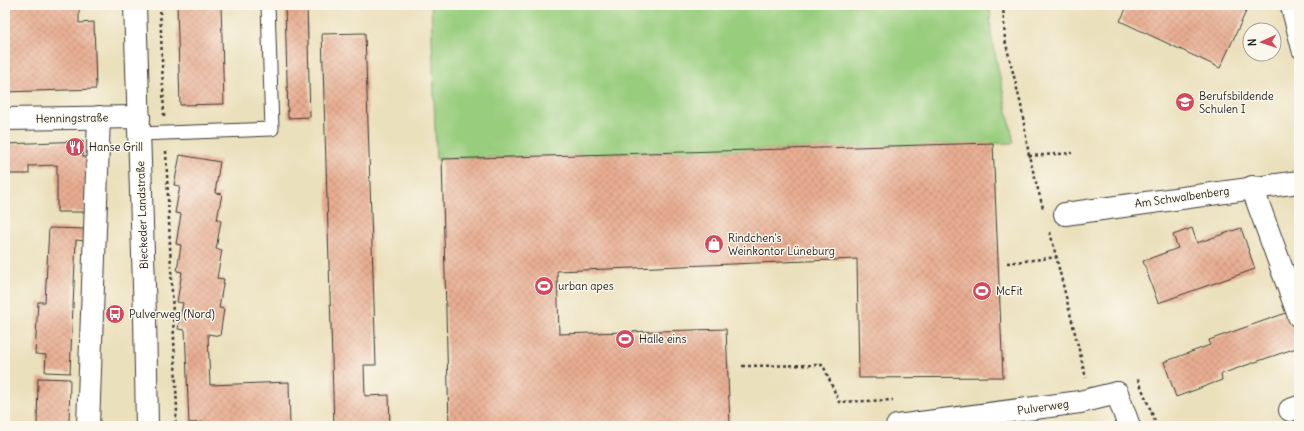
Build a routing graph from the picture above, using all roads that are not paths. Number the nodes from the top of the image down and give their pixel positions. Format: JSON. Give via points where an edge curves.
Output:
{"nodes":[{"id":1,"x":135,"y":5,"type":"edge"},
{"id":2,"x":268,"y":5,"type":"edge"},
{"id":3,"x":1287,"y":5,"type":"edge"},
{"id":4,"x":1299,"y":51,"type":"edge"},
{"id":5,"x":99,"y":118,"type":"junction"},
{"id":6,"x":5,"y":119,"type":"edge"},
{"id":7,"x":139,"y":126,"type":"junction"},
{"id":8,"x":1299,"y":182,"type":"edge"},
{"id":9,"x":1252,"y":187,"type":"junction"},
{"id":10,"x":1055,"y":214,"type":"road end"},
{"id":11,"x":1299,"y":316,"type":"edge"},
{"id":12,"x":88,"y":426,"type":"edge"},
{"id":13,"x":148,"y":426,"type":"edge"},
{"id":14,"x":897,"y":426,"type":"edge"},
{"id":15,"x":1129,"y":426,"type":"edge"}],
"edges":[{"from":1,"to":7,"type":"street","name":"Bleckeder Landstraße"},
{"from":2,"to":7,"type":"lane","via":[[272,129],[165,133]]},
{"from":3,"to":4,"type":"lane"},
{"from":5,"to":6,"type":"street","name":"Henningstraße"},
{"from":5,"to":7,"type":"street","name":"Henningstraße"},
{"from":5,"to":12,"type":"street"},
{"from":7,"to":13,"type":"street","name":"Bleckeder Landstraße"},
{"from":8,"to":9,"type":"street","name":"Am Schwalbenberg"},
{"from":9,"to":10,"type":"street","name":"Am Schwalbenberg"},
{"from":9,"to":11,"type":"street"},
{"from":14,"to":15,"type":"street","name":"Pulverweg","via":[[1080,402],[1117,393]]}]}
